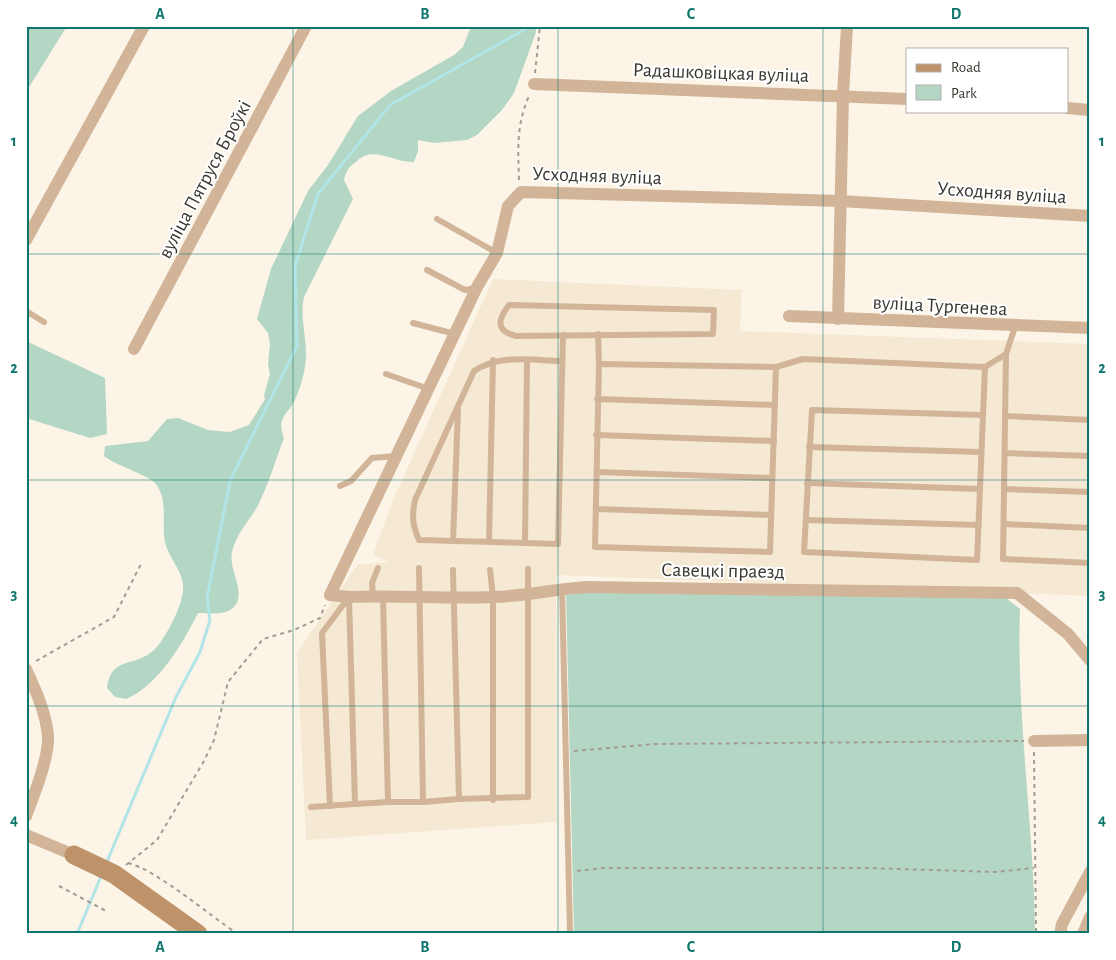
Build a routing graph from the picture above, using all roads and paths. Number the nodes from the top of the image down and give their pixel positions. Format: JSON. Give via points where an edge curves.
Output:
{"nodes":[{"id":1,"x":144,"y":26,"type":"edge"},
{"id":2,"x":306,"y":26,"type":"edge"},
{"id":3,"x":540,"y":26,"type":"edge"},
{"id":4,"x":847,"y":26,"type":"edge"},
{"id":5,"x":534,"y":84,"type":"junction"},
{"id":6,"x":842,"y":95,"type":"junction"},
{"id":7,"x":906,"y":99,"type":"edge"},
{"id":8,"x":1068,"y":108,"type":"edge"},
{"id":9,"x":1090,"y":110,"type":"edge"},
{"id":10,"x":521,"y":192,"type":"junction"},
{"id":11,"x":840,"y":201,"type":"junction"},
{"id":12,"x":1090,"y":216,"type":"edge"},
{"id":13,"x":437,"y":219,"type":"dead end"},
{"id":14,"x":26,"y":240,"type":"edge"},
{"id":15,"x":496,"y":253,"type":"junction"},
{"id":16,"x":427,"y":270,"type":"dead end"},
{"id":17,"x":477,"y":287,"type":"junction"},
{"id":18,"x":26,"y":311,"type":"edge"},
{"id":19,"x":788,"y":316,"type":"dead end"},
{"id":20,"x":838,"y":319,"type":"junction"},
{"id":21,"x":44,"y":322,"type":"dead end"},
{"id":22,"x":413,"y":322,"type":"dead end"},
{"id":23,"x":1015,"y":327,"type":"junction"},
{"id":24,"x":1090,"y":328,"type":"edge"},
{"id":25,"x":455,"y":334,"type":"junction"},
{"id":26,"x":598,"y":334,"type":"junction"},
{"id":27,"x":562,"y":335,"type":"junction"},
{"id":28,"x":134,"y":349,"type":"dead end"},
{"id":29,"x":1006,"y":354,"type":"junction"},
{"id":30,"x":494,"y":360,"type":"junction"},
{"id":31,"x":527,"y":360,"type":"junction"},
{"id":32,"x":560,"y":361,"type":"junction"},
{"id":33,"x":598,"y":364,"type":"junction"},
{"id":34,"x":776,"y":367,"type":"junction"},
{"id":35,"x":985,"y":367,"type":"junction"},
{"id":36,"x":386,"y":374,"type":"dead end"},
{"id":37,"x":430,"y":389,"type":"junction"},
{"id":38,"x":597,"y":399,"type":"junction"},
{"id":39,"x":775,"y":405,"type":"junction"},
{"id":40,"x":458,"y":406,"type":"junction"},
{"id":41,"x":983,"y":415,"type":"junction"},
{"id":42,"x":1006,"y":416,"type":"junction"},
{"id":43,"x":1090,"y":420,"type":"edge"},
{"id":44,"x":596,"y":435,"type":"junction"},
{"id":45,"x":774,"y":440,"type":"junction"},
{"id":46,"x":809,"y":447,"type":"junction"},
{"id":47,"x":982,"y":452,"type":"junction"},
{"id":48,"x":1005,"y":453,"type":"junction"},
{"id":49,"x":396,"y":456,"type":"junction"},
{"id":50,"x":1090,"y":456,"type":"edge"},
{"id":51,"x":596,"y":472,"type":"junction"},
{"id":52,"x":772,"y":478,"type":"junction"},
{"id":53,"x":808,"y":484,"type":"junction"},
{"id":54,"x":340,"y":486,"type":"dead end"},
{"id":55,"x":980,"y":489,"type":"junction"},
{"id":56,"x":1004,"y":489,"type":"junction"},
{"id":57,"x":1090,"y":492,"type":"edge"},
{"id":58,"x":596,"y":509,"type":"junction"},
{"id":59,"x":771,"y":515,"type":"junction"},
{"id":60,"x":806,"y":520,"type":"junction"},
{"id":61,"x":1004,"y":524,"type":"junction"},
{"id":62,"x":979,"y":525,"type":"junction"},
{"id":63,"x":1090,"y":528,"type":"edge"},
{"id":64,"x":452,"y":541,"type":"junction"},
{"id":65,"x":489,"y":542,"type":"junction"},
{"id":66,"x":525,"y":543,"type":"junction"},
{"id":67,"x":141,"y":564,"type":"dead end"},
{"id":68,"x":1090,"y":564,"type":"edge"},
{"id":69,"x":378,"y":568,"type":"dead end"},
{"id":70,"x":420,"y":568,"type":"dead end"},
{"id":71,"x":528,"y":569,"type":"dead end"},
{"id":72,"x":453,"y":570,"type":"dead end"},
{"id":73,"x":490,"y":570,"type":"dead end"},
{"id":74,"x":562,"y":588,"type":"junction"},
{"id":75,"x":330,"y":595,"type":"junction"},
{"id":76,"x":530,"y":595,"type":"junction"},
{"id":77,"x":455,"y":596,"type":"junction"},
{"id":78,"x":348,"y":597,"type":"junction"},
{"id":79,"x":378,"y":597,"type":"junction"},
{"id":80,"x":493,"y":597,"type":"junction"},
{"id":81,"x":421,"y":598,"type":"junction"},
{"id":82,"x":1090,"y":660,"type":"edge"},
{"id":83,"x":30,"y":666,"type":"edge"},
{"id":84,"x":1034,"y":740,"type":"junction"},
{"id":85,"x":1090,"y":740,"type":"edge"},
{"id":86,"x":566,"y":751,"type":"junction"},
{"id":87,"x":458,"y":799,"type":"junction"},
{"id":88,"x":493,"y":800,"type":"junction"},
{"id":89,"x":388,"y":802,"type":"junction"},
{"id":90,"x":423,"y":802,"type":"junction"},
{"id":91,"x":355,"y":804,"type":"junction"},
{"id":92,"x":330,"y":806,"type":"junction"},
{"id":93,"x":311,"y":807,"type":"dead end"},
{"id":94,"x":26,"y":816,"type":"edge"},
{"id":95,"x":26,"y":835,"type":"edge"},
{"id":96,"x":74,"y":854,"type":"joint"},
{"id":97,"x":121,"y":866,"type":"junction"},
{"id":98,"x":1034,"y":868,"type":"junction"},
{"id":99,"x":570,"y":871,"type":"junction"},
{"id":100,"x":1090,"y":872,"type":"edge"},
{"id":101,"x":59,"y":886,"type":"dead end"},
{"id":102,"x":108,"y":912,"type":"dead end"},
{"id":103,"x":1090,"y":917,"type":"edge"},
{"id":104,"x":198,"y":934,"type":"edge"},
{"id":105,"x":238,"y":934,"type":"edge"},
{"id":106,"x":570,"y":934,"type":"edge"},
{"id":107,"x":1036,"y":934,"type":"edge"},
{"id":108,"x":1060,"y":934,"type":"edge"},
{"id":109,"x":1083,"y":934,"type":"edge"}],
"edges":[{"from":1,"to":14,"type":"street"},
{"from":2,"to":28,"type":"street","name":"вуліца Пятруся Броўкі"},
{"from":3,"to":5,"type":"path"},
{"from":4,"to":6,"type":"street"},
{"from":5,"to":6,"type":"street","name":"Радашковіцкая вуліца"},
{"from":5,"to":10,"type":"path","via":[[521,115],[518,140]]},
{"from":6,"to":7,"type":"street","name":"Радашковіцкая вуліца"},
{"from":6,"to":11,"type":"street"},
{"from":8,"to":9,"type":"street"},
{"from":10,"to":11,"type":"street","name":"Усходняя вуліца"},
{"from":10,"to":15,"type":"street","name":"Усходняя вуліца","via":[[508,206]]},
{"from":11,"to":12,"type":"street","name":"Усходняя вуліца"},
{"from":11,"to":20,"type":"street"},
{"from":13,"to":15,"type":"lane"},
{"from":15,"to":17,"type":"street","name":"Усходняя вуліца"},
{"from":16,"to":17,"type":"lane","via":[[465,290]]},
{"from":17,"to":25,"type":"street","name":"Усходняя вуліца"},
{"from":18,"to":21,"type":"lane"},
{"from":19,"to":20,"type":"street","name":"вуліца Тургенева"},
{"from":20,"to":23,"type":"street","name":"вуліца Тургенева"},
{"from":22,"to":25,"type":"lane"},
{"from":23,"to":24,"type":"street","name":"вуліца Тургенева"},
{"from":23,"to":29,"type":"lane"},
{"from":25,"to":37,"type":"street","name":"Усходняя вуліца"},
{"from":26,"to":27,"type":"lane"},
{"from":26,"to":27,"type":"lane","via":[[714,334],[714,310],[509,305],[501,316],[501,327],[506,334]]},
{"from":26,"to":33,"type":"lane"},
{"from":27,"to":32,"type":"lane"},
{"from":29,"to":35,"type":"lane"},
{"from":29,"to":42,"type":"lane"},
{"from":30,"to":31,"type":"lane"},
{"from":30,"to":40,"type":"lane","via":[[474,371]]},
{"from":30,"to":65,"type":"lane"},
{"from":31,"to":32,"type":"lane"},
{"from":31,"to":66,"type":"lane"},
{"from":32,"to":66,"type":"lane","via":[[558,544]]},
{"from":33,"to":34,"type":"lane"},
{"from":33,"to":38,"type":"lane"},
{"from":34,"to":35,"type":"lane","via":[[803,359]]},
{"from":34,"to":39,"type":"lane"},
{"from":35,"to":41,"type":"lane"},
{"from":36,"to":37,"type":"lane"},
{"from":37,"to":49,"type":"street","name":"Усходняя вуліца"},
{"from":38,"to":39,"type":"lane"},
{"from":38,"to":44,"type":"lane"},
{"from":39,"to":45,"type":"lane"},
{"from":40,"to":64,"type":"lane"},
{"from":40,"to":64,"type":"lane","via":[[412,515],[419,540]]},
{"from":41,"to":46,"type":"lane","via":[[812,410]]},
{"from":41,"to":47,"type":"lane"},
{"from":42,"to":43,"type":"lane"},
{"from":42,"to":48,"type":"lane"},
{"from":44,"to":45,"type":"lane"},
{"from":44,"to":51,"type":"lane"},
{"from":45,"to":52,"type":"lane"},
{"from":46,"to":47,"type":"lane"},
{"from":46,"to":53,"type":"lane"},
{"from":47,"to":55,"type":"lane"},
{"from":48,"to":50,"type":"lane"},
{"from":48,"to":56,"type":"lane"},
{"from":49,"to":54,"type":"lane","via":[[372,458],[351,481]]},
{"from":49,"to":75,"type":"street","name":"Усходняя вуліца"},
{"from":51,"to":52,"type":"lane"},
{"from":51,"to":58,"type":"lane"},
{"from":52,"to":59,"type":"lane"},
{"from":53,"to":55,"type":"lane"},
{"from":53,"to":60,"type":"lane"},
{"from":55,"to":62,"type":"lane"},
{"from":56,"to":57,"type":"lane"},
{"from":56,"to":61,"type":"lane"},
{"from":58,"to":59,"type":"lane"},
{"from":58,"to":59,"type":"lane","via":[[595,547],[770,552]]},
{"from":60,"to":62,"type":"lane"},
{"from":60,"to":62,"type":"lane","via":[[804,552],[977,560]]},
{"from":61,"to":63,"type":"lane"},
{"from":61,"to":68,"type":"lane","via":[[1003,559]]},
{"from":64,"to":65,"type":"lane"},
{"from":65,"to":66,"type":"lane"},
{"from":67,"to":83,"type":"path","via":[[114,617]]},
{"from":69,"to":79,"type":"lane","via":[[372,583]]},
{"from":70,"to":81,"type":"lane"},
{"from":71,"to":76,"type":"lane"},
{"from":72,"to":77,"type":"lane"},
{"from":73,"to":80,"type":"lane"},
{"from":74,"to":76,"type":"street","name":"Савецкі праезд"},
{"from":74,"to":82,"type":"street","name":"Савецкі праезд","via":[[1017,593],[1068,634]]},
{"from":74,"to":86,"type":"lane"},
{"from":75,"to":78,"type":"street","name":"Савецкі праезд"},
{"from":75,"to":97,"type":"path","via":[[320,618],[263,639],[228,682],[214,740],[204,761],[157,840]]},
{"from":76,"to":80,"type":"street","name":"Савецкі праезд"},
{"from":76,"to":88,"type":"lane","via":[[528,797]]},
{"from":77,"to":80,"type":"street","name":"Савецкі праезд"},
{"from":77,"to":81,"type":"street","name":"Савецкі праезд"},
{"from":77,"to":87,"type":"lane"},
{"from":78,"to":79,"type":"street","name":"Савецкі праезд"},
{"from":78,"to":91,"type":"lane"},
{"from":78,"to":92,"type":"lane","via":[[322,634]]},
{"from":79,"to":81,"type":"street","name":"Савецкі праезд"},
{"from":79,"to":89,"type":"lane"},
{"from":80,"to":88,"type":"lane"},
{"from":81,"to":90,"type":"lane"},
{"from":83,"to":94,"type":"street","via":[[48,738],[40,778]]},
{"from":84,"to":85,"type":"street"},
{"from":84,"to":86,"type":"path","via":[[654,744]]},
{"from":84,"to":98,"type":"path"},
{"from":86,"to":99,"type":"lane"},
{"from":87,"to":88,"type":"lane"},
{"from":87,"to":90,"type":"lane"},
{"from":89,"to":90,"type":"lane"},
{"from":89,"to":91,"type":"lane"},
{"from":91,"to":92,"type":"lane"},
{"from":92,"to":93,"type":"lane"},
{"from":95,"to":96,"type":"street"},
{"from":96,"to":97,"type":"street"},
{"from":97,"to":104,"type":"street"},
{"from":97,"to":105,"type":"path","via":[[137,865]]},
{"from":98,"to":99,"type":"path","via":[[976,872],[865,868],[603,868]]},
{"from":98,"to":107,"type":"path"},
{"from":99,"to":106,"type":"lane"},
{"from":100,"to":108,"type":"street","via":[[1062,924]]},
{"from":101,"to":102,"type":"path"},
{"from":103,"to":109,"type":"street"}]}
